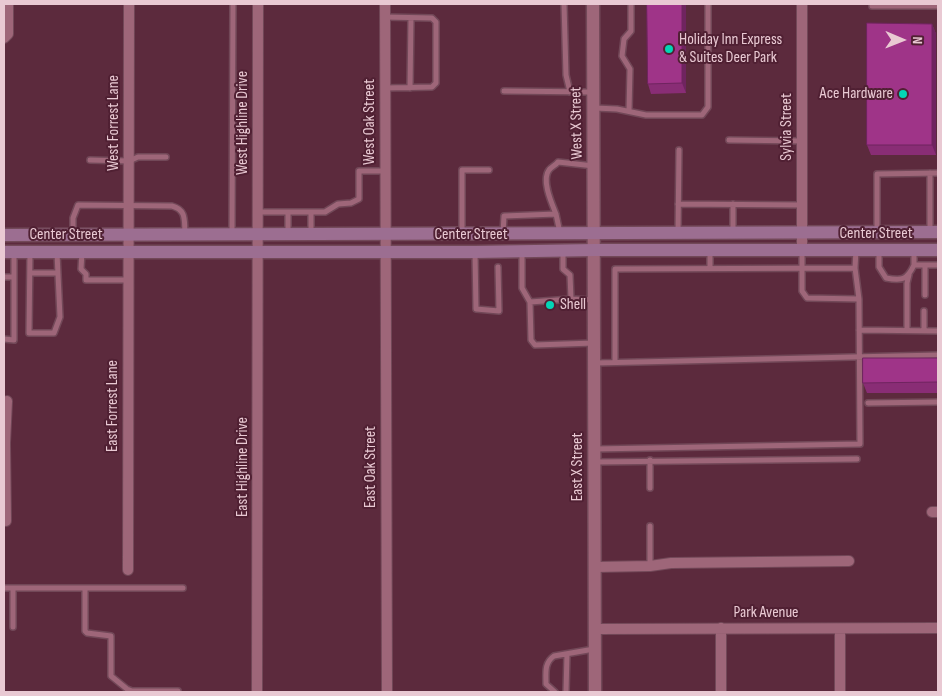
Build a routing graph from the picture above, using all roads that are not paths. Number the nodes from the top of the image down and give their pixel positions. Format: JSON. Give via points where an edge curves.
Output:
{"nodes":[{"id":1,"x":129,"y":4,"type":"edge"},
{"id":2,"x":233,"y":4,"type":"edge"},
{"id":3,"x":258,"y":4,"type":"edge"},
{"id":4,"x":384,"y":4,"type":"edge"},
{"id":5,"x":564,"y":4,"type":"edge"},
{"id":6,"x":593,"y":4,"type":"edge"},
{"id":7,"x":631,"y":4,"type":"edge"},
{"id":8,"x":708,"y":4,"type":"edge"},
{"id":9,"x":802,"y":4,"type":"edge"},
{"id":10,"x":872,"y":6,"type":"dead end"},
{"id":11,"x":938,"y":6,"type":"edge"},
{"id":12,"x":7,"y":10,"type":"edge"},
{"id":13,"x":384,"y":17,"type":"junction"},
{"id":14,"x":411,"y":18,"type":"junction"},
{"id":15,"x":4,"y":38,"type":"edge"},
{"id":16,"x":385,"y":88,"type":"junction"},
{"id":17,"x":410,"y":88,"type":"junction"},
{"id":18,"x":504,"y":91,"type":"dead end"},
{"id":19,"x":570,"y":92,"type":"junction"},
{"id":20,"x":593,"y":92,"type":"junction"},
{"id":21,"x":594,"y":108,"type":"junction"},
{"id":22,"x":629,"y":112,"type":"junction"},
{"id":23,"x":729,"y":140,"type":"dead end"},
{"id":24,"x":802,"y":141,"type":"junction"},
{"id":25,"x":679,"y":150,"type":"dead end"},
{"id":26,"x":166,"y":157,"type":"dead end"},
{"id":27,"x":90,"y":160,"type":"dead end"},
{"id":28,"x":129,"y":161,"type":"junction"},
{"id":29,"x":594,"y":166,"type":"junction"},
{"id":30,"x":489,"y":170,"type":"dead end"},
{"id":31,"x":385,"y":171,"type":"junction"},
{"id":32,"x":930,"y":173,"type":"junction"},
{"id":33,"x":938,"y":173,"type":"edge"},
{"id":34,"x":678,"y":204,"type":"junction"},
{"id":35,"x":733,"y":204,"type":"junction"},
{"id":36,"x":129,"y":205,"type":"junction"},
{"id":37,"x":802,"y":205,"type":"junction"},
{"id":38,"x":258,"y":212,"type":"junction"},
{"id":39,"x":288,"y":212,"type":"junction"},
{"id":40,"x":311,"y":212,"type":"junction"},
{"id":41,"x":556,"y":214,"type":"junction"},
{"id":42,"x":876,"y":232,"type":"junction"},
{"id":43,"x":934,"y":232,"type":"edge"},
{"id":44,"x":462,"y":233,"type":"junction"},
{"id":45,"x":503,"y":233,"type":"junction"},
{"id":46,"x":560,"y":233,"type":"junction"},
{"id":47,"x":678,"y":233,"type":"junction"},
{"id":48,"x":733,"y":233,"type":"junction"},
{"id":49,"x":802,"y":233,"type":"junction"},
{"id":50,"x":73,"y":234,"type":"junction"},
{"id":51,"x":184,"y":234,"type":"junction"},
{"id":52,"x":232,"y":234,"type":"junction"},
{"id":53,"x":288,"y":234,"type":"junction"},
{"id":54,"x":312,"y":234,"type":"junction"},
{"id":55,"x":4,"y":235,"type":"edge"},
{"id":56,"x":129,"y":242,"type":"junction"},
{"id":57,"x":258,"y":242,"type":"junction"},
{"id":58,"x":385,"y":242,"type":"junction"},
{"id":59,"x":595,"y":242,"type":"junction"},
{"id":60,"x":562,"y":250,"type":"junction"},
{"id":61,"x":710,"y":250,"type":"junction"},
{"id":62,"x":802,"y":250,"type":"junction"},
{"id":63,"x":856,"y":250,"type":"junction"},
{"id":64,"x":879,"y":250,"type":"junction"},
{"id":65,"x":914,"y":250,"type":"junction"},
{"id":66,"x":938,"y":250,"type":"edge"},
{"id":67,"x":522,"y":251,"type":"junction"},
{"id":68,"x":9,"y":252,"type":"edge"},
{"id":69,"x":30,"y":252,"type":"junction"},
{"id":70,"x":57,"y":252,"type":"junction"},
{"id":71,"x":82,"y":252,"type":"junction"},
{"id":72,"x":475,"y":252,"type":"junction"},
{"id":73,"x":914,"y":265,"type":"junction"},
{"id":74,"x":925,"y":265,"type":"junction"},
{"id":75,"x":938,"y":265,"type":"edge"},
{"id":76,"x":498,"y":267,"type":"dead end"},
{"id":77,"x":710,"y":268,"type":"junction"},
{"id":78,"x":801,"y":268,"type":"junction"},
{"id":79,"x":855,"y":268,"type":"junction"},
{"id":80,"x":30,"y":273,"type":"junction"},
{"id":81,"x":57,"y":274,"type":"junction"},
{"id":82,"x":909,"y":276,"type":"junction"},
{"id":83,"x":4,"y":277,"type":"edge"},
{"id":84,"x":14,"y":277,"type":"junction"},
{"id":85,"x":129,"y":280,"type":"junction"},
{"id":86,"x":924,"y":295,"type":"dead end"},
{"id":87,"x":571,"y":299,"type":"junction"},
{"id":88,"x":859,"y":299,"type":"junction"},
{"id":89,"x":595,"y":300,"type":"junction"},
{"id":90,"x":530,"y":302,"type":"junction"},
{"id":91,"x":924,"y":311,"type":"dead end"},
{"id":92,"x":859,"y":330,"type":"junction"},
{"id":93,"x":907,"y":330,"type":"junction"},
{"id":94,"x":924,"y":330,"type":"junction"},
{"id":95,"x":938,"y":330,"type":"edge"},
{"id":96,"x":4,"y":340,"type":"edge"},
{"id":97,"x":595,"y":343,"type":"junction"},
{"id":98,"x":938,"y":355,"type":"edge"},
{"id":99,"x":860,"y":357,"type":"junction"},
{"id":100,"x":615,"y":362,"type":"junction"},
{"id":101,"x":595,"y":363,"type":"junction"},
{"id":102,"x":8,"y":401,"type":"dead end"},
{"id":103,"x":938,"y":402,"type":"edge"},
{"id":104,"x":868,"y":403,"type":"dead end"},
{"id":105,"x":4,"y":442,"type":"edge"},
{"id":106,"x":595,"y":455,"type":"junction"},
{"id":107,"x":856,"y":459,"type":"dead end"},
{"id":108,"x":650,"y":460,"type":"junction"},
{"id":109,"x":650,"y":488,"type":"dead end"},
{"id":110,"x":6,"y":521,"type":"dead end"},
{"id":111,"x":650,"y":526,"type":"dead end"},
{"id":112,"x":850,"y":561,"type":"dead end"},
{"id":113,"x":650,"y":566,"type":"junction"},
{"id":114,"x":595,"y":567,"type":"junction"},
{"id":115,"x":128,"y":570,"type":"dead end"},
{"id":116,"x":4,"y":588,"type":"edge"},
{"id":117,"x":13,"y":588,"type":"junction"},
{"id":118,"x":85,"y":588,"type":"junction"},
{"id":119,"x":183,"y":588,"type":"dead end"},
{"id":120,"x":13,"y":627,"type":"dead end"},
{"id":121,"x":721,"y":628,"type":"junction"},
{"id":122,"x":840,"y":628,"type":"junction"},
{"id":123,"x":938,"y":628,"type":"edge"},
{"id":124,"x":595,"y":629,"type":"junction"},
{"id":125,"x":595,"y":649,"type":"junction"},
{"id":126,"x":566,"y":654,"type":"junction"},
{"id":127,"x":178,"y":692,"type":"edge"},
{"id":128,"x":257,"y":692,"type":"edge"},
{"id":129,"x":387,"y":692,"type":"edge"},
{"id":130,"x":555,"y":692,"type":"edge"},
{"id":131,"x":566,"y":692,"type":"edge"},
{"id":132,"x":595,"y":692,"type":"edge"},
{"id":133,"x":721,"y":692,"type":"edge"},
{"id":134,"x":840,"y":692,"type":"edge"}],
"edges":[{"from":1,"to":28,"type":"street","name":"West Forrest Lane"},
{"from":2,"to":52,"type":"lane"},
{"from":3,"to":38,"type":"street","name":"West Highline Drive"},
{"from":4,"to":13,"type":"street","name":"West Oak Street"},
{"from":5,"to":19,"type":"lane","via":[[566,75]]},
{"from":6,"to":20,"type":"street","name":"West X Street"},
{"from":7,"to":22,"type":"lane","via":[[631,31],[624,38],[622,56],[630,69]]},
{"from":8,"to":22,"type":"lane","via":[[706,112],[702,116]]},
{"from":9,"to":24,"type":"street","name":"Sylvia Street"},
{"from":10,"to":11,"type":"lane"},
{"from":12,"to":15,"type":"street","via":[[8,34]]},
{"from":13,"to":14,"type":"lane"},
{"from":13,"to":16,"type":"street","name":"West Oak Street"},
{"from":14,"to":17,"type":"lane"},
{"from":14,"to":17,"type":"lane","via":[[432,18],[436,22],[436,83],[432,87]]},
{"from":16,"to":17,"type":"lane"},
{"from":16,"to":31,"type":"street","name":"West Oak Street"},
{"from":18,"to":19,"type":"lane"},
{"from":19,"to":20,"type":"lane"},
{"from":20,"to":21,"type":"street","name":"West X Street"},
{"from":21,"to":22,"type":"lane","via":[[617,108]]},
{"from":21,"to":29,"type":"street","name":"West X Street"},
{"from":23,"to":24,"type":"lane"},
{"from":24,"to":37,"type":"street","name":"Sylvia Street"},
{"from":25,"to":34,"type":"lane"},
{"from":26,"to":28,"type":"lane","via":[[138,157]]},
{"from":27,"to":28,"type":"lane"},
{"from":28,"to":36,"type":"street","name":"West Forrest Lane"},
{"from":29,"to":41,"type":"lane","via":[[558,162],[548,172],[549,197]]},
{"from":29,"to":59,"type":"street","name":"West X Street"},
{"from":30,"to":44,"type":"lane","via":[[462,170]]},
{"from":31,"to":40,"type":"lane","via":[[359,171],[359,199],[338,204],[325,212]]},
{"from":31,"to":58,"type":"street","name":"West Oak Street"},
{"from":32,"to":33,"type":"lane"},
{"from":32,"to":42,"type":"lane","via":[[877,174]]},
{"from":32,"to":43,"type":"lane"},
{"from":34,"to":35,"type":"lane"},
{"from":34,"to":47,"type":"lane"},
{"from":35,"to":37,"type":"lane"},
{"from":35,"to":48,"type":"lane"},
{"from":36,"to":50,"type":"lane","via":[[78,205],[73,218]]},
{"from":36,"to":51,"type":"lane","via":[[181,209],[184,213]]},
{"from":36,"to":56,"type":"street","name":"West Forrest Lane"},
{"from":37,"to":49,"type":"street","name":"Sylvia Street"},
{"from":38,"to":39,"type":"lane"},
{"from":38,"to":57,"type":"street","name":"West Highline Drive"},
{"from":39,"to":40,"type":"lane"},
{"from":39,"to":53,"type":"lane"},
{"from":40,"to":54,"type":"lane"},
{"from":41,"to":45,"type":"lane","via":[[504,216]]},
{"from":41,"to":46,"type":"lane"},
{"from":42,"to":43,"type":"main road","name":"Center Street"},
{"from":42,"to":49,"type":"main road","name":"Center Street"},
{"from":44,"to":45,"type":"main road","name":"Center Street"},
{"from":44,"to":58,"type":"main road","name":"Center Street"},
{"from":45,"to":46,"type":"main road","name":"Center Street"},
{"from":46,"to":59,"type":"main road","name":"Center Street"},
{"from":47,"to":48,"type":"main road","name":"Center Street"},
{"from":47,"to":59,"type":"main road","name":"Center Street"},
{"from":48,"to":49,"type":"main road","name":"Center Street"},
{"from":49,"to":62,"type":"street","name":"Sylvia Street"},
{"from":50,"to":55,"type":"main road","name":"Center Street"},
{"from":50,"to":56,"type":"main road","name":"Center Street"},
{"from":51,"to":52,"type":"main road","name":"Center Street"},
{"from":51,"to":56,"type":"main road","name":"Center Street"},
{"from":52,"to":57,"type":"main road","name":"Center Street"},
{"from":53,"to":54,"type":"main road","name":"Center Street"},
{"from":53,"to":57,"type":"main road","name":"Center Street"},
{"from":54,"to":58,"type":"main road","name":"Center Street"},
{"from":56,"to":57,"type":"main road","name":"Center Street"},
{"from":56,"to":71,"type":"main road","name":"Center Street"},
{"from":56,"to":85,"type":"street","name":"East Forrest Lane"},
{"from":57,"to":58,"type":"main road","name":"Center Street"},
{"from":57,"to":128,"type":"street","name":"East Highline Drive"},
{"from":58,"to":72,"type":"main road","name":"Center Street"},
{"from":58,"to":129,"type":"street","name":"East Oak Street"},
{"from":59,"to":60,"type":"main road","name":"Center Street"},
{"from":59,"to":61,"type":"main road","name":"Center Street"},
{"from":59,"to":89,"type":"street","name":"East X Street"},
{"from":60,"to":67,"type":"main road","name":"Center Street"},
{"from":60,"to":87,"type":"lane","via":[[563,269],[570,275]]},
{"from":61,"to":62,"type":"main road","name":"Center Street"},
{"from":61,"to":77,"type":"lane"},
{"from":62,"to":63,"type":"main road","name":"Center Street"},
{"from":62,"to":78,"type":"lane"},
{"from":63,"to":64,"type":"main road","name":"Center Street"},
{"from":63,"to":79,"type":"lane"},
{"from":64,"to":65,"type":"main road","name":"Center Street"},
{"from":64,"to":82,"type":"lane","via":[[880,267],[886,278],[896,280]]},
{"from":65,"to":66,"type":"main road","name":"Center Street"},
{"from":65,"to":73,"type":"lane"},
{"from":67,"to":72,"type":"main road","name":"Center Street"},
{"from":67,"to":90,"type":"lane","via":[[522,288]]},
{"from":68,"to":69,"type":"main road","name":"Center Street"},
{"from":68,"to":84,"type":"lane"},
{"from":69,"to":70,"type":"main road","name":"Center Street"},
{"from":69,"to":80,"type":"lane"},
{"from":70,"to":71,"type":"main road","name":"Center Street"},
{"from":70,"to":81,"type":"lane"},
{"from":71,"to":85,"type":"lane","via":[[81,269],[86,280]]},
{"from":72,"to":76,"type":"lane","via":[[476,309],[499,311]]},
{"from":73,"to":74,"type":"lane"},
{"from":73,"to":82,"type":"lane"},
{"from":74,"to":75,"type":"lane"},
{"from":74,"to":86,"type":"lane"},
{"from":77,"to":78,"type":"lane"},
{"from":77,"to":100,"type":"lane","via":[[615,269]]},
{"from":78,"to":79,"type":"lane"},
{"from":78,"to":88,"type":"lane","via":[[802,291],[807,298]]},
{"from":79,"to":88,"type":"lane"},
{"from":80,"to":81,"type":"lane"},
{"from":80,"to":81,"type":"lane","via":[[30,333],[54,333],[58,325]]},
{"from":82,"to":93,"type":"lane"},
{"from":83,"to":84,"type":"lane"},
{"from":84,"to":96,"type":"lane","via":[[14,340]]},
{"from":85,"to":115,"type":"street","name":"East Forrest Lane"},
{"from":87,"to":89,"type":"lane"},
{"from":87,"to":90,"type":"lane"},
{"from":88,"to":92,"type":"lane"},
{"from":89,"to":97,"type":"street","name":"East X Street"},
{"from":90,"to":97,"type":"lane","via":[[531,340],[535,345]]},
{"from":91,"to":94,"type":"lane"},
{"from":92,"to":93,"type":"lane"},
{"from":92,"to":99,"type":"lane"},
{"from":93,"to":94,"type":"lane"},
{"from":94,"to":95,"type":"lane"},
{"from":97,"to":101,"type":"street","name":"East X Street"},
{"from":98,"to":99,"type":"lane"},
{"from":99,"to":100,"type":"lane"},
{"from":99,"to":106,"type":"lane","via":[[860,444]]},
{"from":100,"to":101,"type":"lane"},
{"from":101,"to":106,"type":"street","name":"East X Street"},
{"from":102,"to":105,"type":"street"},
{"from":103,"to":104,"type":"lane"},
{"from":105,"to":110,"type":"street"},
{"from":106,"to":108,"type":"lane"},
{"from":106,"to":114,"type":"street","name":"East X Street"},
{"from":107,"to":108,"type":"lane"},
{"from":108,"to":109,"type":"lane"},
{"from":111,"to":113,"type":"lane"},
{"from":112,"to":113,"type":"street"},
{"from":113,"to":114,"type":"street"},
{"from":114,"to":124,"type":"street","name":"East X Street"},
{"from":116,"to":117,"type":"lane"},
{"from":117,"to":118,"type":"lane"},
{"from":117,"to":120,"type":"lane"},
{"from":118,"to":119,"type":"lane"},
{"from":118,"to":127,"type":"lane","via":[[85,631],[111,636],[111,676],[132,691]]},
{"from":121,"to":122,"type":"street","name":"Park Avenue"},
{"from":121,"to":124,"type":"street","name":"Park Avenue"},
{"from":121,"to":133,"type":"street"},
{"from":122,"to":123,"type":"street","name":"Park Avenue"},
{"from":122,"to":134,"type":"street"},
{"from":124,"to":125,"type":"street","name":"East X Street"},
{"from":125,"to":126,"type":"lane"},
{"from":125,"to":132,"type":"street","name":"East X Street"},
{"from":126,"to":130,"type":"lane","via":[[554,656],[545,670],[546,684]]},
{"from":126,"to":131,"type":"lane"}]}
